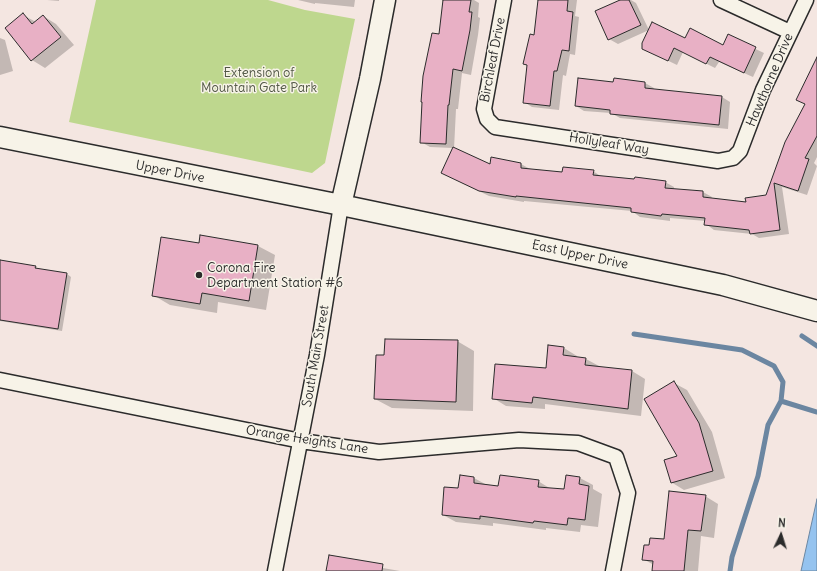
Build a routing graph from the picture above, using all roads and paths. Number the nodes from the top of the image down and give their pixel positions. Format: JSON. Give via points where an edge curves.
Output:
{"nodes":[{"id":1,"x":385,"y":0,"type":"edge"},
{"id":2,"x":504,"y":0,"type":"edge"},
{"id":3,"x":721,"y":0,"type":"edge"},
{"id":4,"x":806,"y":0,"type":"edge"},
{"id":5,"x":790,"y":32,"type":"junction"},
{"id":6,"x":487,"y":119,"type":"joint"},
{"id":7,"x":0,"y":137,"type":"edge"},
{"id":8,"x":733,"y":158,"type":"joint"},
{"id":9,"x":341,"y":205,"type":"junction"},
{"id":10,"x":817,"y":312,"type":"edge"},
{"id":11,"x":0,"y":380,"type":"edge"},
{"id":12,"x":301,"y":441,"type":"junction"},
{"id":13,"x":275,"y":571,"type":"edge"},
{"id":14,"x":613,"y":571,"type":"edge"}],
"edges":[{"from":1,"to":9,"type":"main road","name":"South Main Street"},
{"from":2,"to":6,"type":"street","name":"Birchleaf Drive","via":[[484,109]]},
{"from":3,"to":5,"type":"street"},
{"from":4,"to":5,"type":"street","name":"Hawthorne Drive"},
{"from":5,"to":8,"type":"street","name":"Hawthorne Drive","via":[[763,90],[740,151]]},
{"from":6,"to":8,"type":"street","name":"Hollyleaf Way","via":[[495,127],[718,161]]},
{"from":7,"to":9,"type":"main road","name":"Upper Drive"},
{"from":9,"to":10,"type":"main road","name":"East Upper Drive","via":[[723,285]]},
{"from":9,"to":12,"type":"street","name":"South Main Street"},
{"from":11,"to":12,"type":"street","name":"Orange Heights Lane"},
{"from":12,"to":13,"type":"street","name":"South Main Street"},
{"from":12,"to":14,"type":"street","name":"Orange Heights Lane","via":[[379,452],[519,440],[578,443],[616,457],[628,493]]}]}
